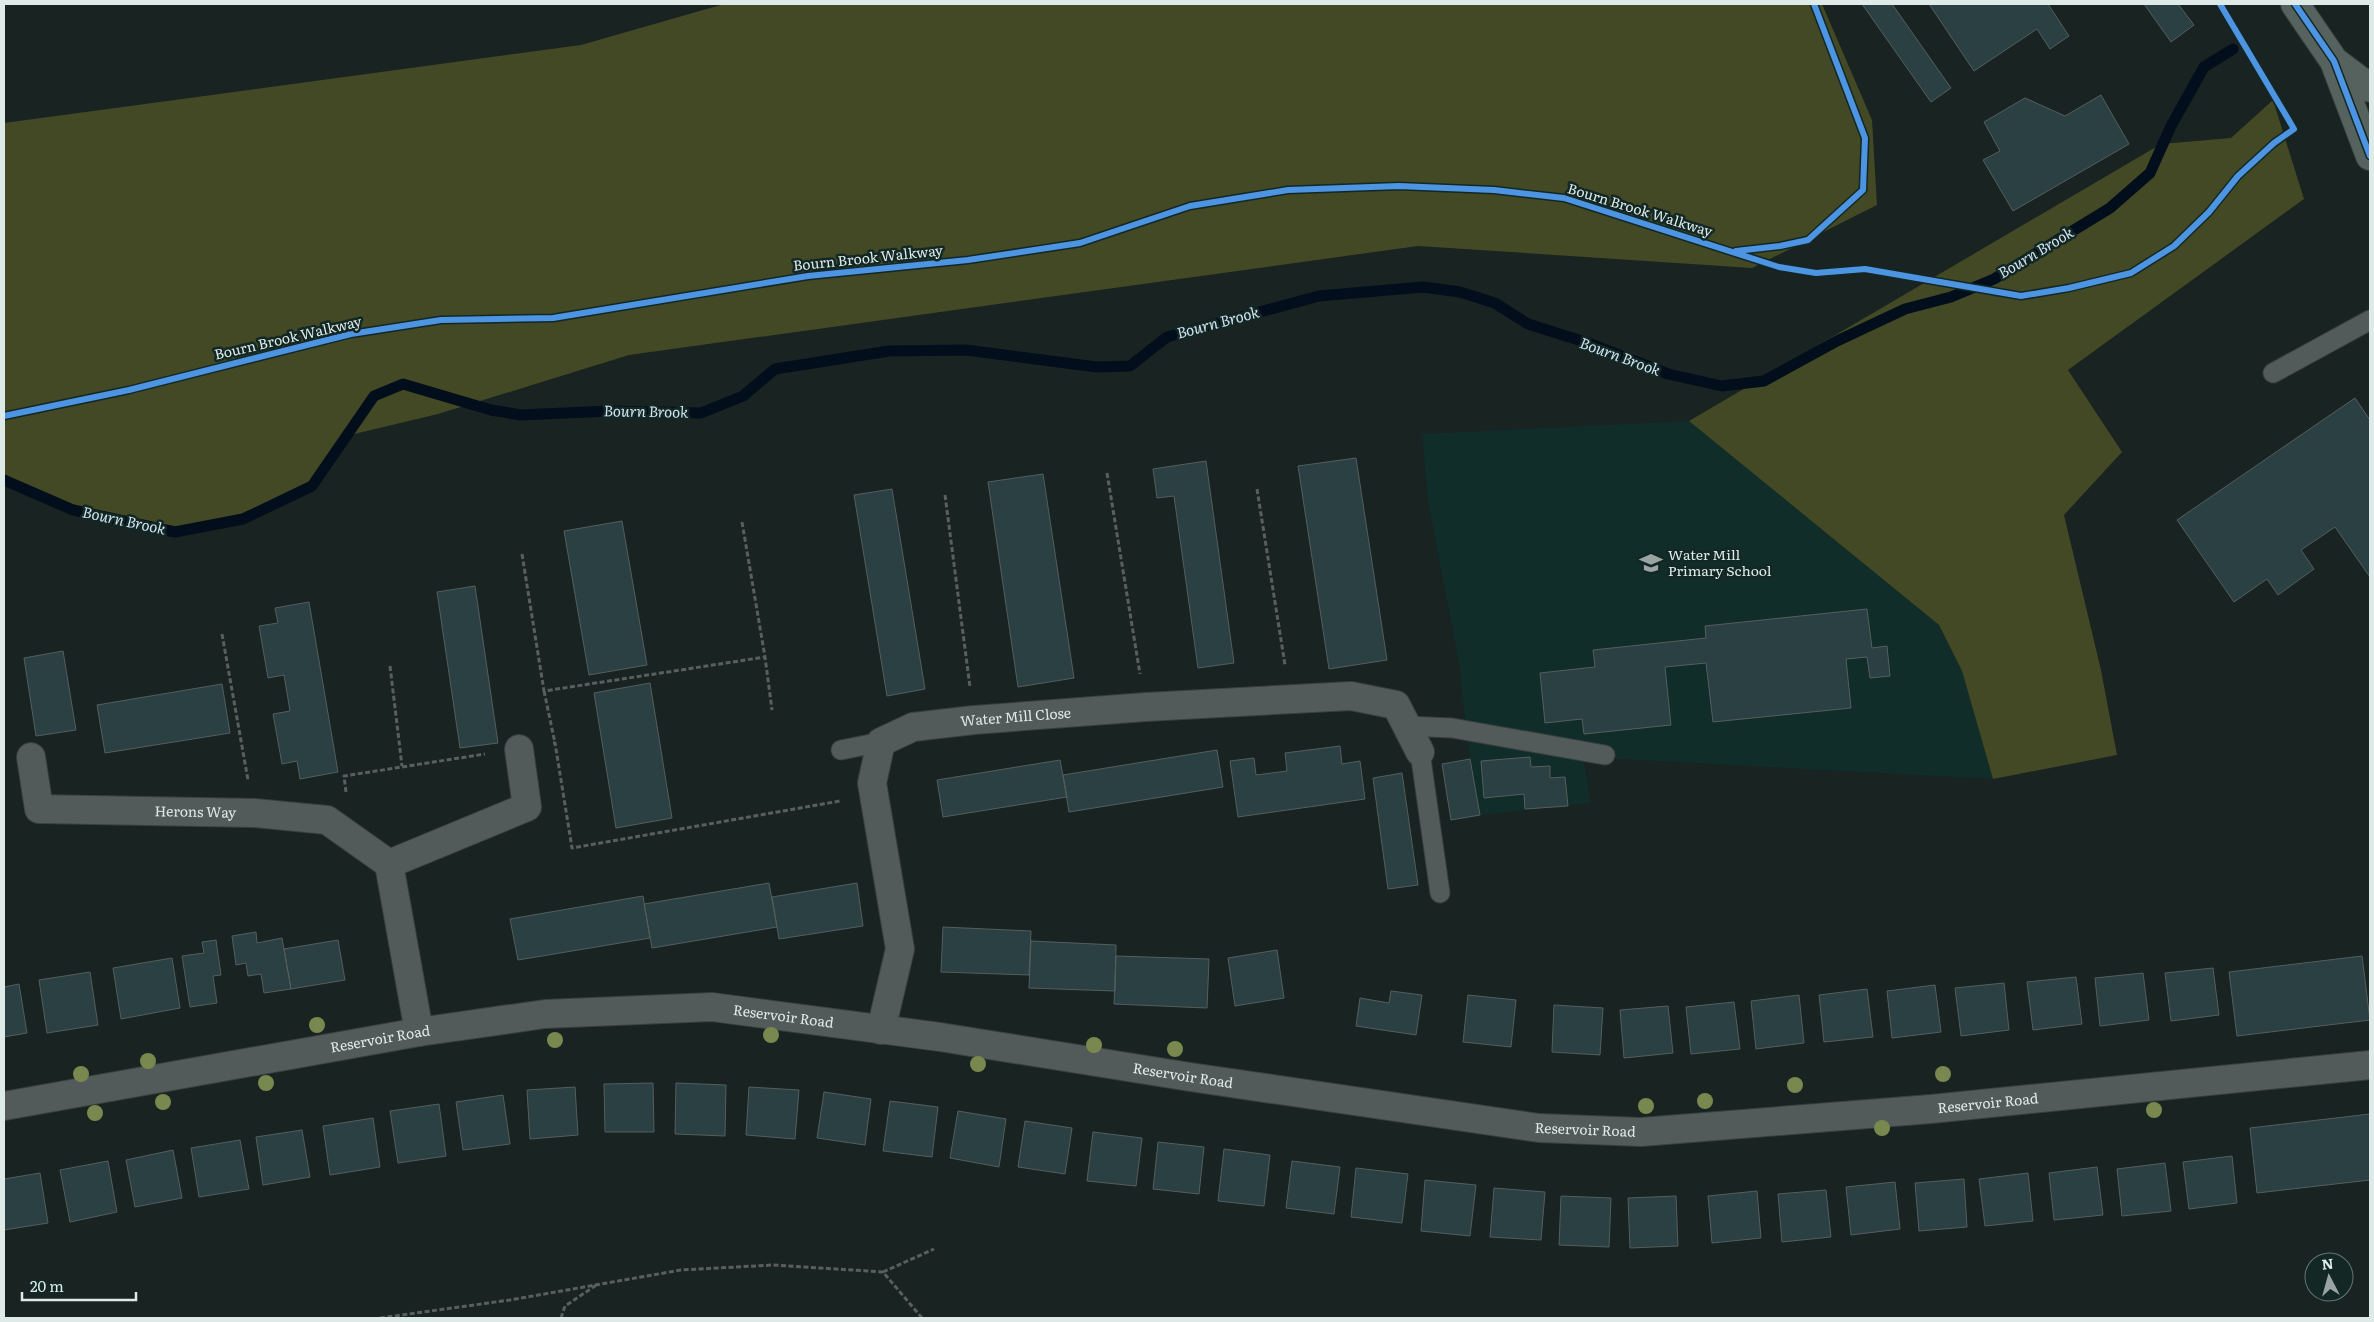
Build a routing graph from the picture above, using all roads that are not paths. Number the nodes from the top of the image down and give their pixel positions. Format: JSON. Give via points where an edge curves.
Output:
{"nodes":[{"id":1,"x":2295,"y":4,"type":"edge"},
{"id":2,"x":2334,"y":61,"type":"junction"},
{"id":3,"x":2370,"y":88,"type":"edge"},
{"id":4,"x":2370,"y":156,"type":"edge"},
{"id":5,"x":2370,"y":320,"type":"edge"},
{"id":6,"x":2273,"y":373,"type":"dead end"},
{"id":7,"x":1406,"y":726,"type":"junction"},
{"id":8,"x":881,"y":742,"type":"junction"},
{"id":9,"x":519,"y":749,"type":"road end"},
{"id":10,"x":841,"y":750,"type":"dead end"},
{"id":11,"x":1420,"y":752,"type":"joint"},
{"id":12,"x":1605,"y":755,"type":"dead end"},
{"id":13,"x":31,"y":757,"type":"dead end"},
{"id":14,"x":389,"y":864,"type":"junction"},
{"id":15,"x":1440,"y":893,"type":"dead end"},
{"id":16,"x":881,"y":1030,"type":"junction"},
{"id":17,"x":420,"y":1032,"type":"junction"},
{"id":18,"x":2370,"y":1065,"type":"edge"},
{"id":19,"x":4,"y":1106,"type":"edge"}],
"edges":[{"from":1,"to":2,"type":"main road"},
{"from":2,"to":3,"type":"main road"},
{"from":2,"to":4,"type":"main road"},
{"from":5,"to":6,"type":"lane"},
{"from":7,"to":8,"type":"street","name":"Water Mill Close","via":[[1396,705],[1351,696],[974,720],[913,727]]},
{"from":7,"to":11,"type":"street","name":"Water Mill Close"},
{"from":7,"to":12,"type":"lane","via":[[1452,728]]},
{"from":8,"to":10,"type":"lane"},
{"from":8,"to":16,"type":"street","via":[[872,783],[900,949]]},
{"from":9,"to":14,"type":"street","via":[[527,807]]},
{"from":11,"to":15,"type":"lane"},
{"from":13,"to":14,"type":"street","name":"Herons Way","via":[[39,809],[254,813],[327,820]]},
{"from":14,"to":17,"type":"street"},
{"from":16,"to":17,"type":"street","name":"Reservoir Road","via":[[712,1007],[545,1014]]},
{"from":16,"to":18,"type":"street","name":"Reservoir Road","via":[[1539,1128],[1641,1132],[1931,1109]]},
{"from":17,"to":19,"type":"street","name":"Reservoir Road"}]}
